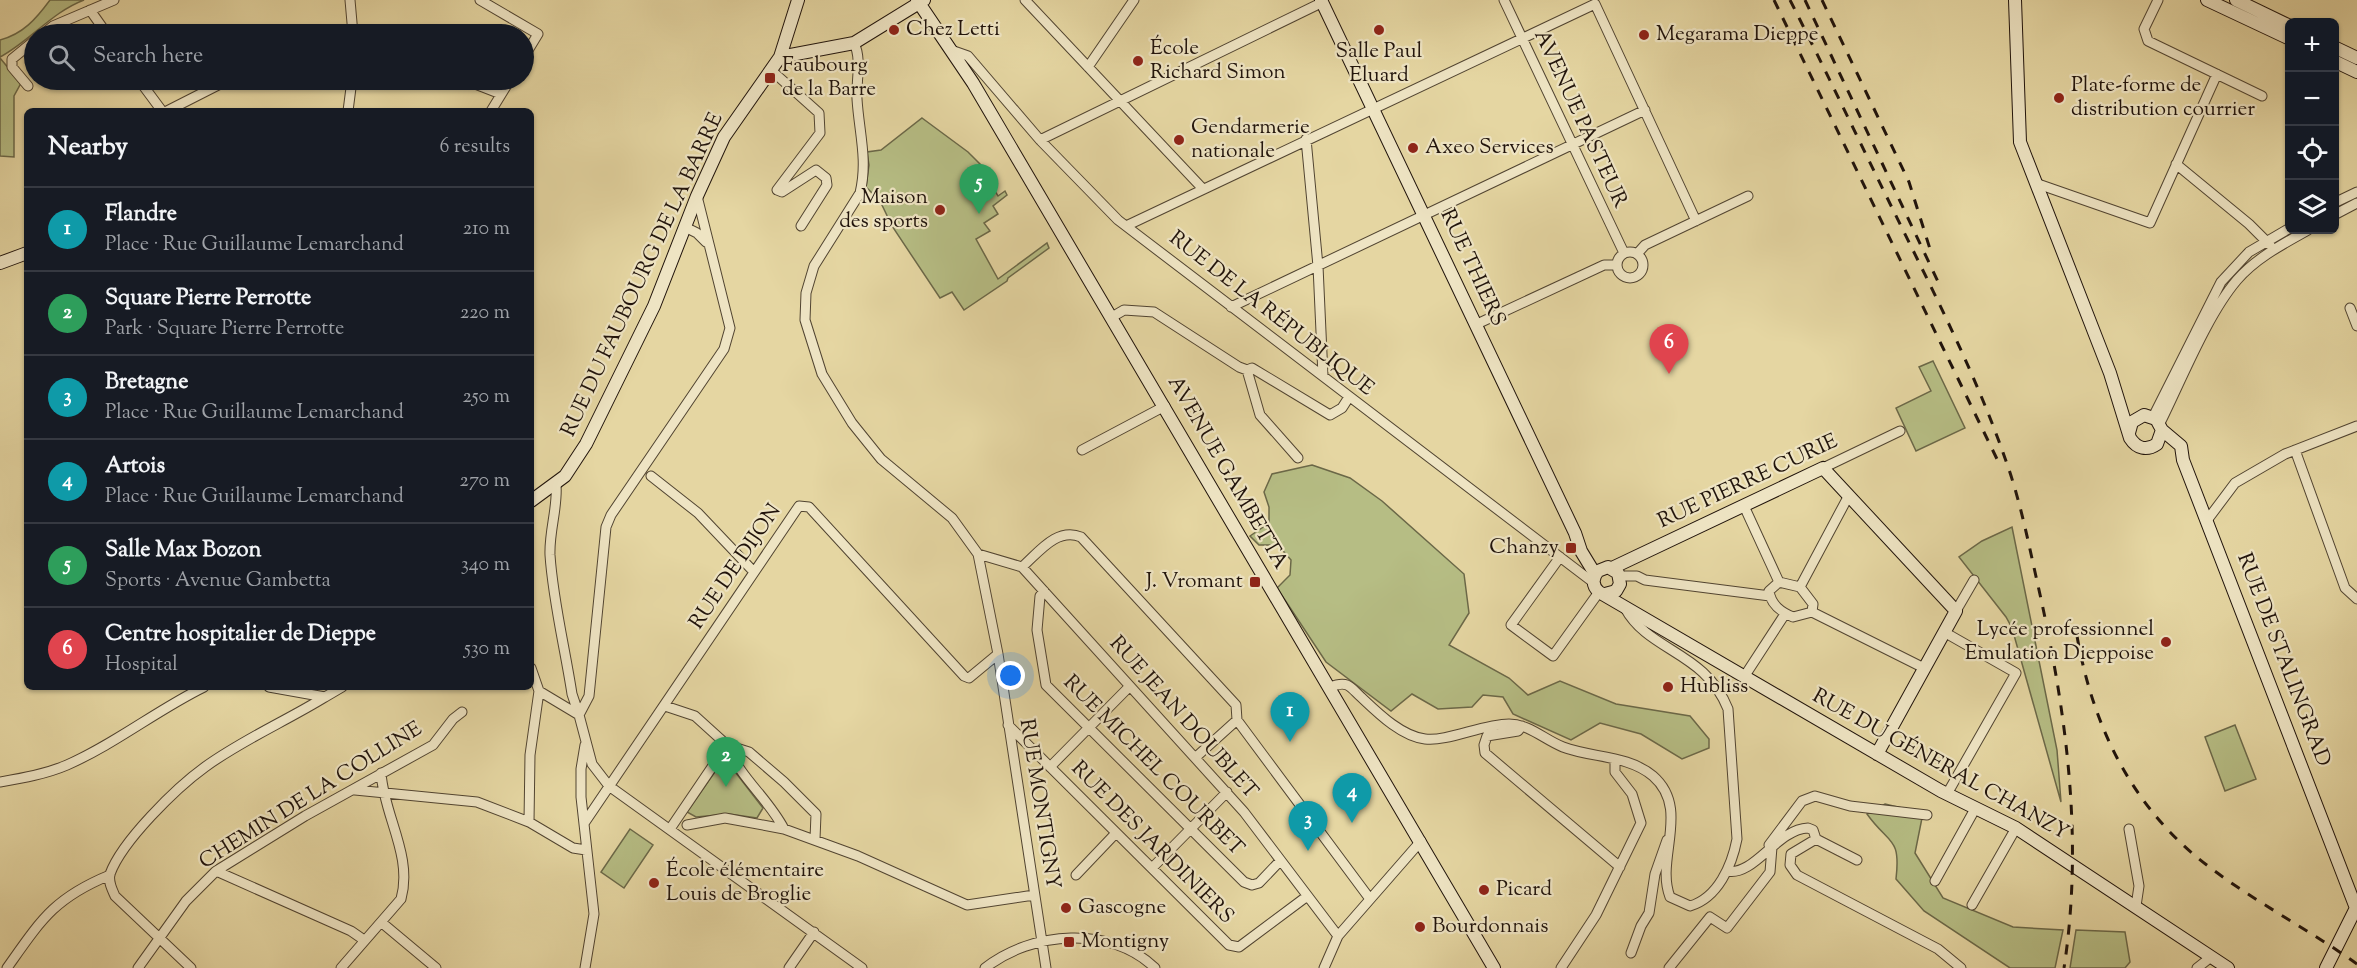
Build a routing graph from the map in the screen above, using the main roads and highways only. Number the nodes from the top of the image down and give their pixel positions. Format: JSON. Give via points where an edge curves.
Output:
{"nodes":[{"id":1,"x":798,"y":0,"type":"edge"},
{"id":2,"x":2014,"y":0,"type":"edge"},
{"id":3,"x":2207,"y":0,"type":"edge"},
{"id":4,"x":2236,"y":0,"type":"edge"},
{"id":5,"x":918,"y":1,"type":"edge"},
{"id":6,"x":1326,"y":1,"type":"edge"},
{"id":7,"x":2285,"y":24,"type":"edge"},
{"id":8,"x":2285,"y":37,"type":"edge"},
{"id":9,"x":2339,"y":49,"type":"edge"},
{"id":10,"x":780,"y":57,"type":"junction"},
{"id":11,"x":2357,"y":58,"type":"edge"},
{"id":12,"x":2339,"y":63,"type":"edge"},
{"id":13,"x":2357,"y":72,"type":"edge"},
{"id":14,"x":24,"y":254,"type":"edge"},
{"id":15,"x":0,"y":263,"type":"edge"},
{"id":16,"x":2120,"y":402,"type":"junction"},
{"id":17,"x":2139,"y":416,"type":"junction"},
{"id":18,"x":2159,"y":423,"type":"junction"},
{"id":19,"x":2129,"y":433,"type":"junction"},
{"id":20,"x":2155,"y":445,"type":"junction"},
{"id":21,"x":2183,"y":460,"type":"junction"},
{"id":22,"x":534,"y":499,"type":"edge"},
{"id":23,"x":1606,"y":580,"type":"junction"},
{"id":24,"x":1877,"y":754,"type":"junction"},
{"id":25,"x":2356,"y":907,"type":"edge"},
{"id":26,"x":1494,"y":968,"type":"edge"},
{"id":27,"x":2228,"y":968,"type":"edge"},
{"id":28,"x":2326,"y":968,"type":"edge"}],
"edges":[{"from":1,"to":10,"type":"main road","name":"RUE DU FAUBOURG DE LA BARRE"},
{"from":2,"to":16,"type":"main road","via":[[2018,130]]},
{"from":3,"to":8,"type":"main road"},
{"from":4,"to":7,"type":"main road"},
{"from":5,"to":10,"type":"main road","via":[[854,43]]},
{"from":5,"to":26,"type":"main road","name":"AVENUE GAMBETTA","via":[[951,50],[979,80],[1112,317]]},
{"from":6,"to":23,"type":"main road","name":"RUE THIERS","via":[[1581,551]]},
{"from":9,"to":11,"type":"main road"},
{"from":10,"to":22,"type":"main road","name":"RUE DU FAUBOURG DE LA BARRE","via":[[724,137],[654,306],[572,467],[556,485]]},
{"from":12,"to":13,"type":"main road"},
{"from":14,"to":15,"type":"main road"},
{"from":16,"to":17,"type":"main road"},
{"from":16,"to":19,"type":"main road"},
{"from":17,"to":18,"type":"main road"},
{"from":17,"to":19,"type":"main road"},
{"from":18,"to":20,"type":"main road","via":[[2161,439]]},
{"from":18,"to":21,"type":"main road","name":"RUE DE STALINGRAD","via":[[2181,446]]},
{"from":19,"to":20,"type":"main road","via":[[2137,446]]},
{"from":20,"to":21,"type":"main road","via":[[2174,450]]},
{"from":21,"to":25,"type":"main road","name":"RUE DE STALINGRAD"},
{"from":23,"to":24,"type":"main road","name":"RUE DU GÉNERAL CHANZY","via":[[1625,608]]},
{"from":23,"to":24,"type":"main road","name":"RUE PIERRE CURIE","via":[[1823,468],[1956,611]]},
{"from":24,"to":27,"type":"main road","name":"RUE DU GÉNERAL CHANZY","via":[[2016,828]]},
{"from":25,"to":28,"type":"main road"}]}
